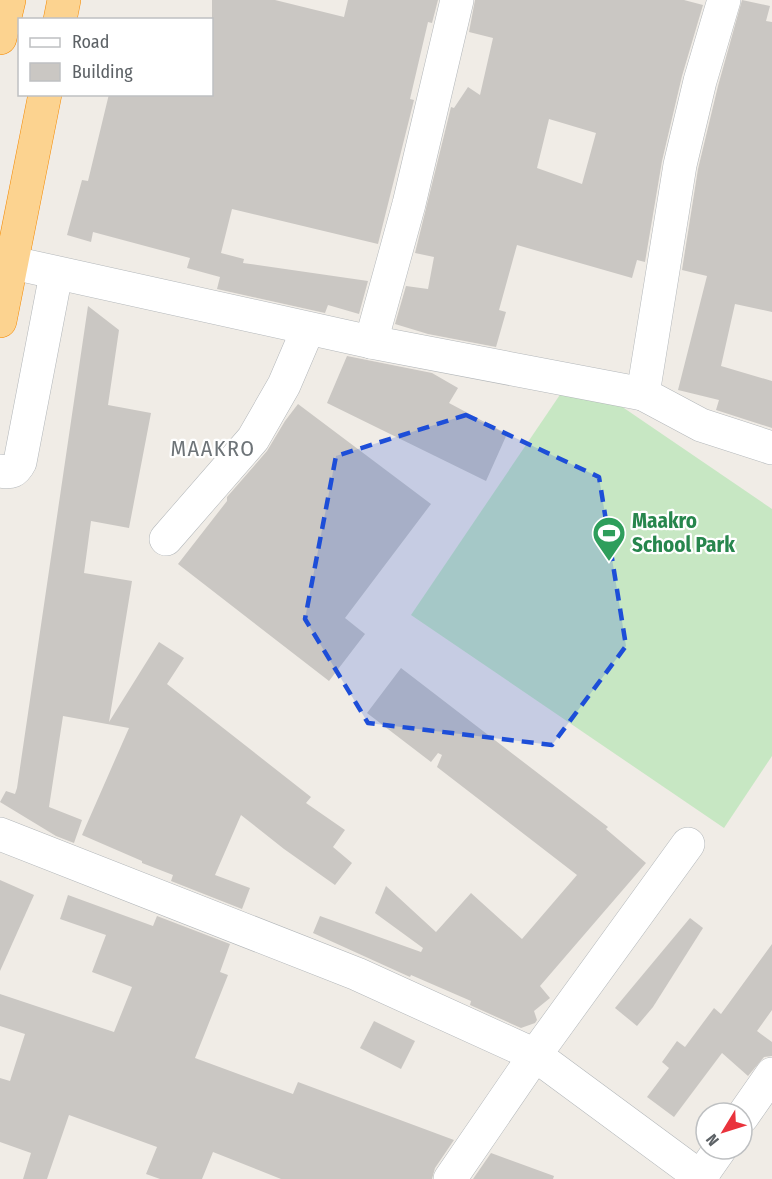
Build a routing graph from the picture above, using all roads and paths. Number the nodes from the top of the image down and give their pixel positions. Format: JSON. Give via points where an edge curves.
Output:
{"nodes":[{"id":1,"x":64,"y":0,"type":"edge"},
{"id":2,"x":457,"y":0,"type":"edge"},
{"id":3,"x":724,"y":0,"type":"edge"},
{"id":4,"x":60,"y":18,"type":"edge"},
{"id":5,"x":44,"y":96,"type":"edge"},
{"id":6,"x":8,"y":229,"type":"edge"},
{"id":7,"x":5,"y":261,"type":"edge"},
{"id":8,"x":56,"y":273,"type":"junction"},
{"id":9,"x":0,"y":321,"type":"edge"},
{"id":10,"x":308,"y":329,"type":"junction"},
{"id":11,"x":370,"y":342,"type":"junction"},
{"id":12,"x":643,"y":394,"type":"junction"},
{"id":13,"x":772,"y":448,"type":"edge"},
{"id":14,"x":0,"y":471,"type":"edge"},
{"id":15,"x":166,"y":539,"type":"dead end"},
{"id":16,"x":0,"y":834,"type":"edge"},
{"id":17,"x":688,"y":844,"type":"dead end"},
{"id":18,"x":535,"y":1055,"type":"junction"},
{"id":19,"x":772,"y":1074,"type":"edge"},
{"id":20,"x":753,"y":1101,"type":"edge"},
{"id":21,"x":712,"y":1161,"type":"edge"},
{"id":22,"x":701,"y":1178,"type":"edge"},
{"id":23,"x":450,"y":1179,"type":"edge"}],
"edges":[{"from":1,"to":4,"type":"highway"},
{"from":2,"to":11,"type":"street","via":[[409,204]]},
{"from":3,"to":12,"type":"street","via":[[680,165]]},
{"from":5,"to":6,"type":"highway"},
{"from":6,"to":7,"type":"highway"},
{"from":7,"to":8,"type":"street"},
{"from":7,"to":9,"type":"highway"},
{"from":8,"to":10,"type":"street"},
{"from":8,"to":14,"type":"street","via":[[20,462],[16,470]]},
{"from":10,"to":11,"type":"street"},
{"from":10,"to":15,"type":"street","via":[[284,385],[253,439]]},
{"from":11,"to":12,"type":"street"},
{"from":12,"to":13,"type":"street","via":[[701,425]]},
{"from":16,"to":18,"type":"street","via":[[357,974]]},
{"from":17,"to":18,"type":"street"},
{"from":18,"to":22,"type":"street"},
{"from":18,"to":23,"type":"street"},
{"from":19,"to":20,"type":"street"},
{"from":21,"to":22,"type":"street"}]}
